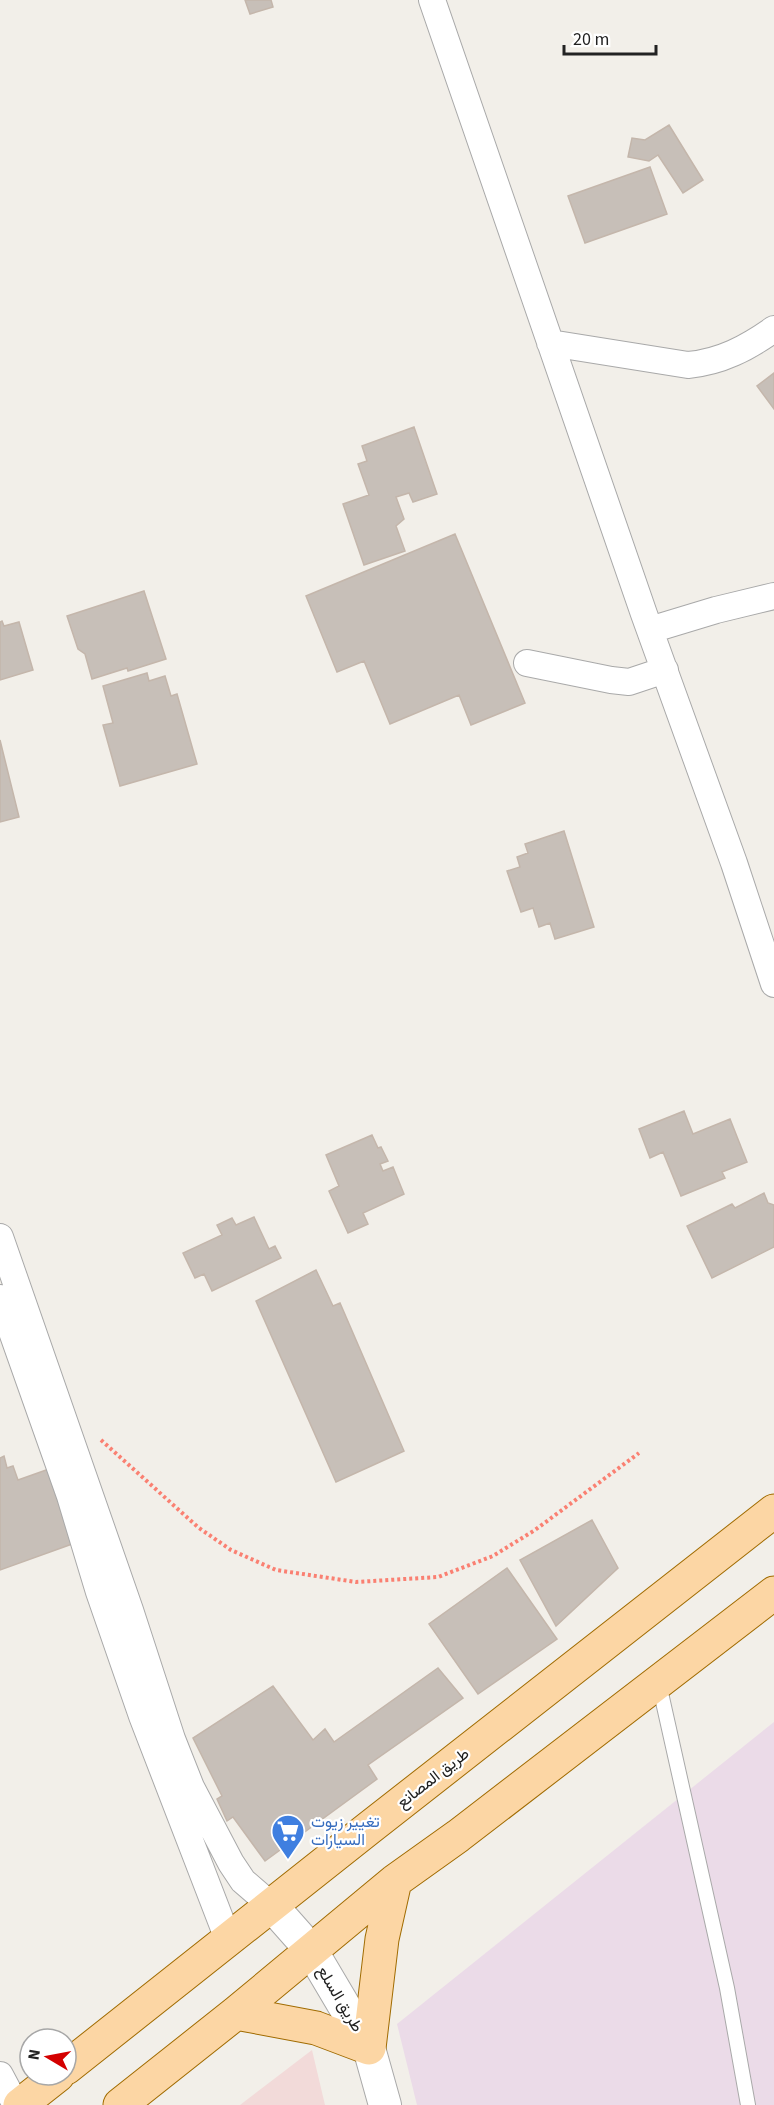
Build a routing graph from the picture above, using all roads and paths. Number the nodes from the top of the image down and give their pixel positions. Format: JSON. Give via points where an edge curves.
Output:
{"nodes":[{"id":1,"x":432,"y":0,"type":"edge"},
{"id":2,"x":774,"y":329,"type":"edge"},
{"id":3,"x":550,"y":343,"type":"junction"},
{"id":4,"x":774,"y":596,"type":"edge"},
{"id":5,"x":650,"y":630,"type":"junction"},
{"id":6,"x":527,"y":663,"type":"dead end"},
{"id":7,"x":665,"y":670,"type":"junction"},
{"id":8,"x":774,"y":984,"type":"edge"},
{"id":9,"x":0,"y":1237,"type":"edge"},
{"id":10,"x":0,"y":1298,"type":"edge"},
{"id":11,"x":96,"y":1435,"type":"dead end"},
{"id":12,"x":639,"y":1453,"type":"dead end"},
{"id":13,"x":774,"y":1511,"type":"edge"},
{"id":14,"x":774,"y":1593,"type":"edge"},
{"id":15,"x":658,"y":1682,"type":"junction"},
{"id":16,"x":395,"y":1881,"type":"junction"},
{"id":17,"x":272,"y":1906,"type":"junction"},
{"id":18,"x":228,"y":1939,"type":"junction"},
{"id":19,"x":311,"y":1950,"type":"junction"},
{"id":20,"x":237,"y":2013,"type":"junction"},
{"id":21,"x":369,"y":2048,"type":"junction"},
{"id":22,"x":78,"y":2058,"type":"edge"},
{"id":23,"x":0,"y":2076,"type":"edge"},
{"id":24,"x":43,"y":2087,"type":"edge"},
{"id":25,"x":16,"y":2105,"type":"edge"},
{"id":26,"x":20,"y":2105,"type":"edge"},
{"id":27,"x":120,"y":2105,"type":"edge"},
{"id":28,"x":385,"y":2105,"type":"edge"},
{"id":29,"x":748,"y":2105,"type":"edge"}],
"edges":[{"from":1,"to":3,"type":"street"},
{"from":2,"to":3,"type":"street","via":[[731,355],[710,363],[688,365]]},
{"from":3,"to":5,"type":"street"},
{"from":4,"to":5,"type":"street"},
{"from":5,"to":7,"type":"street"},
{"from":6,"to":7,"type":"street","via":[[629,682]]},
{"from":7,"to":8,"type":"street"},
{"from":9,"to":17,"type":"street","via":[[191,1787],[243,1881]]},
{"from":10,"to":18,"type":"street","via":[[142,1716]]},
{"from":11,"to":12,"type":"path","via":[[199,1528],[231,1550],[276,1570],[356,1582],[438,1576],[493,1556]]},
{"from":13,"to":17,"type":"main road","name":"طريق المصانع"},
{"from":14,"to":15,"type":"main road"},
{"from":15,"to":16,"type":"main road"},
{"from":15,"to":29,"type":"lane","via":[[727,1988]]},
{"from":16,"to":19,"type":"main road"},
{"from":16,"to":21,"type":"main road","via":[[382,1939]]},
{"from":17,"to":18,"type":"main road","name":"طريق المصانع"},
{"from":17,"to":19,"type":"street","name":"طريق السلع"},
{"from":18,"to":22,"type":"main road","name":"طريق المصانع"},
{"from":19,"to":20,"type":"main road"},
{"from":19,"to":21,"type":"street","name":"طريق السلع"},
{"from":20,"to":21,"type":"main road","via":[[316,2028]]},
{"from":20,"to":27,"type":"main road"},
{"from":21,"to":28,"type":"street","name":"طريق السلع"},
{"from":23,"to":25,"type":"street"},
{"from":24,"to":26,"type":"main road"}]}
